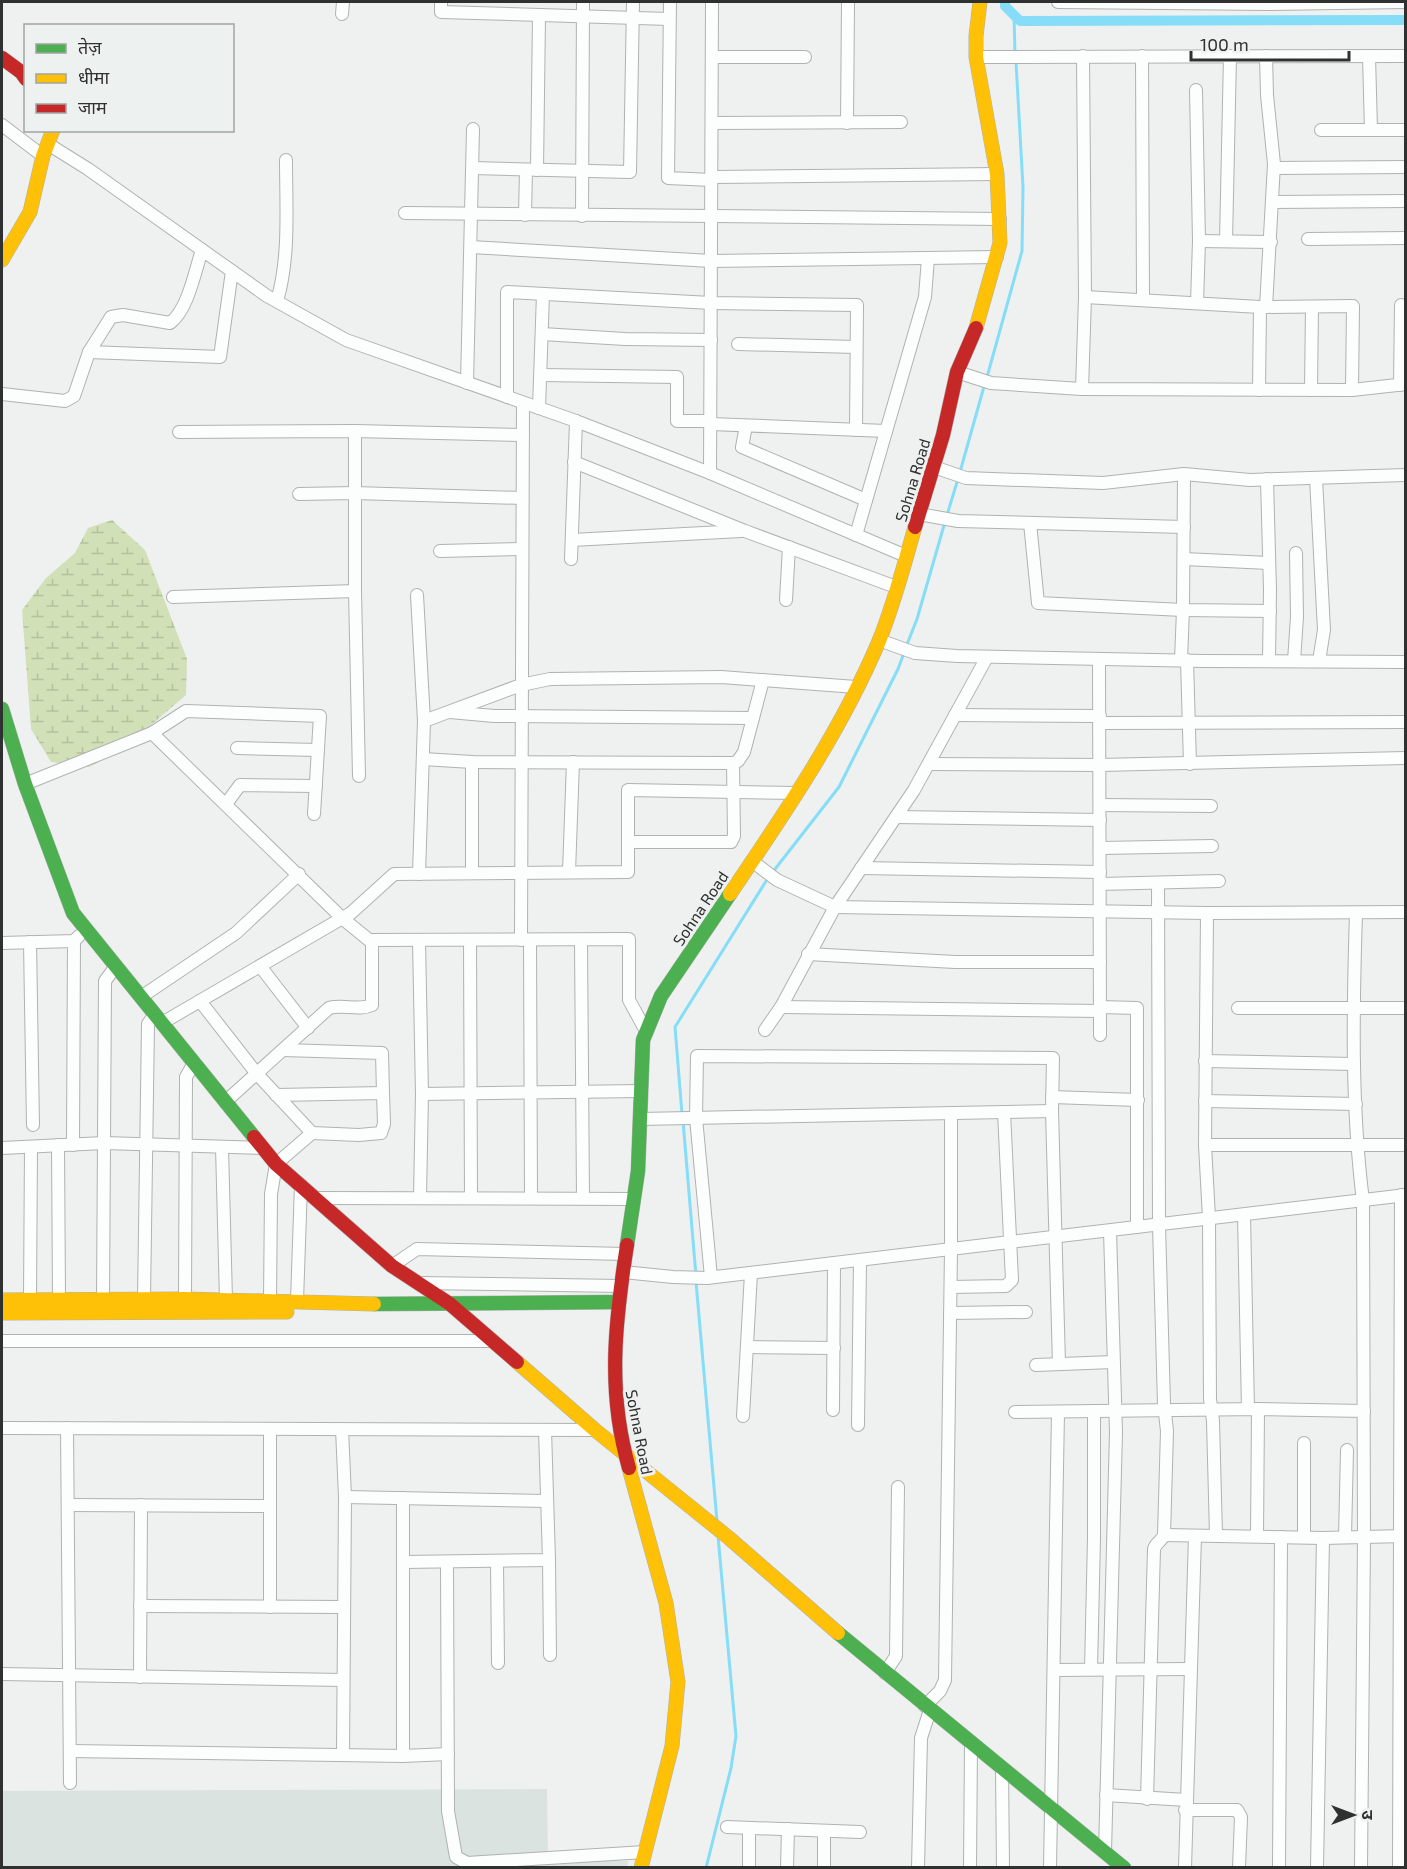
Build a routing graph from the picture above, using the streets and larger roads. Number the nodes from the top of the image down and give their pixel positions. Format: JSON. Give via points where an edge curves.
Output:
{"nodes":[{"id":1,"x":441,"y":2,"type":"edge"},
{"id":2,"x":518,"y":2,"type":"edge"},
{"id":3,"x":583,"y":2,"type":"edge"},
{"id":4,"x":633,"y":2,"type":"edge"},
{"id":5,"x":670,"y":2,"type":"edge"},
{"id":6,"x":712,"y":2,"type":"edge"},
{"id":7,"x":848,"y":2,"type":"edge"},
{"id":8,"x":980,"y":2,"type":"edge"},
{"id":9,"x":1058,"y":2,"type":"edge"},
{"id":10,"x":1322,"y":2,"type":"edge"},
{"id":11,"x":1406,"y":2,"type":"edge"},
{"id":12,"x":479,"y":8,"type":"edge"},
{"id":13,"x":518,"y":15,"type":"junction"},
{"id":14,"x":539,"y":16,"type":"junction"},
{"id":15,"x":582,"y":17,"type":"junction"},
{"id":16,"x":633,"y":18,"type":"junction"},
{"id":17,"x":669,"y":19,"type":"junction"},
{"id":18,"x":1083,"y":56,"type":"junction"},
{"id":19,"x":1142,"y":56,"type":"junction"},
{"id":20,"x":1230,"y":56,"type":"junction"},
{"id":21,"x":1266,"y":56,"type":"junction"},
{"id":22,"x":1369,"y":56,"type":"junction"},
{"id":23,"x":1406,"y":56,"type":"edge"},
{"id":24,"x":712,"y":57,"type":"junction"},
{"id":25,"x":805,"y":57,"type":"dead end"},
{"id":26,"x":976,"y":57,"type":"junction"},
{"id":27,"x":2,"y":58,"type":"edge"},
{"id":28,"x":24,"y":76,"type":"edge"},
{"id":29,"x":1196,"y":90,"type":"dead end"},
{"id":30,"x":901,"y":122,"type":"dead end"},
{"id":31,"x":712,"y":123,"type":"junction"},
{"id":32,"x":846,"y":123,"type":"junction"},
{"id":33,"x":2,"y":125,"type":"edge"},
{"id":34,"x":473,"y":129,"type":"dead end"},
{"id":35,"x":1321,"y":130,"type":"dead end"},
{"id":36,"x":1371,"y":130,"type":"junction"},
{"id":37,"x":1406,"y":130,"type":"edge"},
{"id":38,"x":52,"y":132,"type":"edge"},
{"id":39,"x":45,"y":150,"type":"junction"},
{"id":40,"x":286,"y":160,"type":"dead end"},
{"id":41,"x":1406,"y":167,"type":"edge"},
{"id":42,"x":473,"y":168,"type":"junction"},
{"id":43,"x":1274,"y":168,"type":"junction"},
{"id":44,"x":532,"y":170,"type":"junction"},
{"id":45,"x":582,"y":172,"type":"junction"},
{"id":46,"x":997,"y":174,"type":"junction"},
{"id":47,"x":711,"y":178,"type":"junction"},
{"id":48,"x":1406,"y":201,"type":"edge"},
{"id":49,"x":1272,"y":202,"type":"junction"},
{"id":50,"x":405,"y":213,"type":"dead end"},
{"id":51,"x":472,"y":214,"type":"junction"},
{"id":52,"x":525,"y":215,"type":"junction"},
{"id":53,"x":582,"y":216,"type":"junction"},
{"id":54,"x":711,"y":218,"type":"junction"},
{"id":55,"x":1000,"y":219,"type":"junction"},
{"id":56,"x":8,"y":238,"type":"edge"},
{"id":57,"x":1406,"y":238,"type":"edge"},
{"id":58,"x":1308,"y":239,"type":"dead end"},
{"id":59,"x":1199,"y":242,"type":"junction"},
{"id":60,"x":1227,"y":242,"type":"junction"},
{"id":61,"x":1271,"y":242,"type":"junction"},
{"id":62,"x":471,"y":247,"type":"junction"},
{"id":63,"x":202,"y":250,"type":"junction"},
{"id":64,"x":997,"y":257,"type":"junction"},
{"id":65,"x":928,"y":258,"type":"junction"},
{"id":66,"x":2,"y":260,"type":"edge"},
{"id":67,"x":711,"y":261,"type":"junction"},
{"id":68,"x":232,"y":271,"type":"junction"},
{"id":69,"x":543,"y":294,"type":"junction"},
{"id":70,"x":1085,"y":297,"type":"junction"},
{"id":71,"x":1143,"y":300,"type":"junction"},
{"id":72,"x":277,"y":301,"type":"junction"},
{"id":73,"x":711,"y":303,"type":"junction"},
{"id":74,"x":1197,"y":303,"type":"junction"},
{"id":75,"x":1401,"y":304,"type":"dead end"},
{"id":76,"x":1263,"y":307,"type":"junction"},
{"id":77,"x":1312,"y":307,"type":"junction"},
{"id":78,"x":542,"y":334,"type":"junction"},
{"id":79,"x":711,"y":340,"type":"junction"},
{"id":80,"x":738,"y":344,"type":"dead end"},
{"id":81,"x":856,"y":347,"type":"junction"},
{"id":82,"x":89,"y":352,"type":"junction"},
{"id":83,"x":957,"y":372,"type":"junction"},
{"id":84,"x":541,"y":375,"type":"junction"},
{"id":85,"x":467,"y":383,"type":"junction"},
{"id":86,"x":1402,"y":385,"type":"edge"},
{"id":87,"x":1082,"y":389,"type":"junction"},
{"id":88,"x":1259,"y":390,"type":"junction"},
{"id":89,"x":1311,"y":390,"type":"junction"},
{"id":90,"x":1352,"y":390,"type":"junction"},
{"id":91,"x":2,"y":394,"type":"edge"},
{"id":92,"x":507,"y":397,"type":"junction"},
{"id":93,"x":523,"y":403,"type":"junction"},
{"id":94,"x":540,"y":408,"type":"junction"},
{"id":95,"x":576,"y":421,"type":"junction"},
{"id":96,"x":711,"y":422,"type":"junction"},
{"id":97,"x":746,"y":426,"type":"junction"},
{"id":98,"x":856,"y":430,"type":"junction"},
{"id":99,"x":355,"y":431,"type":"junction"},
{"id":100,"x":886,"y":431,"type":"junction"},
{"id":101,"x":179,"y":432,"type":"dead end"},
{"id":102,"x":523,"y":435,"type":"junction"},
{"id":103,"x":574,"y":462,"type":"junction"},
{"id":104,"x":934,"y":467,"type":"junction"},
{"id":105,"x":710,"y":473,"type":"junction"},
{"id":106,"x":1184,"y":474,"type":"junction"},
{"id":107,"x":1406,"y":475,"type":"edge"},
{"id":108,"x":1316,"y":478,"type":"junction"},
{"id":109,"x":1267,"y":479,"type":"junction"},
{"id":110,"x":355,"y":493,"type":"junction"},
{"id":111,"x":299,"y":494,"type":"dead end"},
{"id":112,"x":522,"y":498,"type":"junction"},
{"id":113,"x":866,"y":500,"type":"junction"},
{"id":114,"x":919,"y":514,"type":"junction"},
{"id":115,"x":1030,"y":523,"type":"junction"},
{"id":116,"x":1184,"y":527,"type":"junction"},
{"id":117,"x":745,"y":531,"type":"junction"},
{"id":118,"x":856,"y":535,"type":"junction"},
{"id":119,"x":572,"y":540,"type":"junction"},
{"id":120,"x":789,"y":547,"type":"junction"},
{"id":121,"x":522,"y":549,"type":"junction"},
{"id":122,"x":440,"y":551,"type":"dead end"},
{"id":123,"x":1296,"y":553,"type":"dead end"},
{"id":124,"x":906,"y":555,"type":"junction"},
{"id":125,"x":571,"y":559,"type":"dead end"},
{"id":126,"x":1184,"y":559,"type":"junction"},
{"id":127,"x":1269,"y":563,"type":"junction"},
{"id":128,"x":896,"y":587,"type":"junction"},
{"id":129,"x":355,"y":591,"type":"junction"},
{"id":130,"x":417,"y":595,"type":"dead end"},
{"id":131,"x":172,"y":597,"type":"dead end"},
{"id":132,"x":786,"y":600,"type":"dead end"},
{"id":133,"x":1183,"y":610,"type":"junction"},
{"id":134,"x":1270,"y":611,"type":"junction"},
{"id":135,"x":879,"y":640,"type":"junction"},
{"id":136,"x":987,"y":657,"type":"junction"},
{"id":137,"x":1100,"y":659,"type":"junction"},
{"id":138,"x":1184,"y":660,"type":"junction"},
{"id":139,"x":1269,"y":661,"type":"junction"},
{"id":140,"x":1294,"y":661,"type":"junction"},
{"id":141,"x":1319,"y":661,"type":"junction"},
{"id":142,"x":1406,"y":662,"type":"edge"},
{"id":143,"x":763,"y":680,"type":"junction"},
{"id":144,"x":521,"y":685,"type":"junction"},
{"id":145,"x":856,"y":687,"type":"junction"},
{"id":146,"x":2,"y":709,"type":"edge"},
{"id":147,"x":449,"y":712,"type":"junction"},
{"id":148,"x":955,"y":715,"type":"junction"},
{"id":149,"x":521,"y":716,"type":"junction"},
{"id":150,"x":753,"y":718,"type":"junction"},
{"id":151,"x":1100,"y":719,"type":"junction"},
{"id":152,"x":424,"y":721,"type":"junction"},
{"id":153,"x":1406,"y":722,"type":"edge"},
{"id":154,"x":1189,"y":723,"type":"junction"},
{"id":155,"x":152,"y":733,"type":"junction"},
{"id":156,"x":237,"y":748,"type":"dead end"},
{"id":157,"x":318,"y":750,"type":"junction"},
{"id":158,"x":1406,"y":758,"type":"edge"},
{"id":159,"x":423,"y":759,"type":"junction"},
{"id":160,"x":520,"y":761,"type":"junction"},
{"id":161,"x":472,"y":762,"type":"junction"},
{"id":162,"x":573,"y":762,"type":"junction"},
{"id":163,"x":733,"y":763,"type":"junction"},
{"id":164,"x":928,"y":764,"type":"junction"},
{"id":165,"x":1190,"y":764,"type":"junction"},
{"id":166,"x":1100,"y":765,"type":"junction"},
{"id":167,"x":359,"y":776,"type":"dead end"},
{"id":168,"x":25,"y":784,"type":"junction"},
{"id":169,"x":316,"y":786,"type":"junction"},
{"id":170,"x":733,"y":792,"type":"junction"},
{"id":171,"x":797,"y":793,"type":"junction"},
{"id":172,"x":226,"y":804,"type":"junction"},
{"id":173,"x":1100,"y":805,"type":"junction"},
{"id":174,"x":1211,"y":806,"type":"dead end"},
{"id":175,"x":315,"y":814,"type":"dead end"},
{"id":176,"x":896,"y":816,"type":"junction"},
{"id":177,"x":1100,"y":820,"type":"junction"},
{"id":178,"x":628,"y":842,"type":"junction"},
{"id":179,"x":1212,"y":846,"type":"dead end"},
{"id":180,"x":1100,"y":848,"type":"junction"},
{"id":181,"x":752,"y":861,"type":"junction"},
{"id":182,"x":861,"y":868,"type":"junction"},
{"id":183,"x":569,"y":872,"type":"junction"},
{"id":184,"x":472,"y":873,"type":"junction"},
{"id":185,"x":520,"y":873,"type":"junction"},
{"id":186,"x":299,"y":874,"type":"junction"},
{"id":187,"x":419,"y":874,"type":"junction"},
{"id":188,"x":1100,"y":878,"type":"junction"},
{"id":189,"x":1218,"y":881,"type":"dead end"},
{"id":190,"x":1158,"y":883,"type":"junction"},
{"id":191,"x":835,"y":907,"type":"junction"},
{"id":192,"x":1100,"y":911,"type":"junction"},
{"id":193,"x":1159,"y":912,"type":"junction"},
{"id":194,"x":1406,"y":912,"type":"edge"},
{"id":195,"x":1206,"y":913,"type":"junction"},
{"id":196,"x":1356,"y":913,"type":"junction"},
{"id":197,"x":342,"y":918,"type":"junction"},
{"id":198,"x":86,"y":928,"type":"junction"},
{"id":199,"x":372,"y":940,"type":"junction"},
{"id":200,"x":419,"y":940,"type":"junction"},
{"id":201,"x":470,"y":940,"type":"junction"},
{"id":202,"x":526,"y":940,"type":"junction"},
{"id":203,"x":581,"y":940,"type":"junction"},
{"id":204,"x":74,"y":941,"type":"junction"},
{"id":205,"x":30,"y":942,"type":"junction"},
{"id":206,"x":2,"y":943,"type":"edge"},
{"id":207,"x":808,"y":954,"type":"junction"},
{"id":208,"x":1100,"y":962,"type":"junction"},
{"id":209,"x":116,"y":966,"type":"junction"},
{"id":210,"x":260,"y":966,"type":"junction"},
{"id":211,"x":141,"y":997,"type":"junction"},
{"id":212,"x":200,"y":1001,"type":"junction"},
{"id":213,"x":781,"y":1007,"type":"junction"},
{"id":214,"x":1238,"y":1008,"type":"dead end"},
{"id":215,"x":1353,"y":1008,"type":"junction"},
{"id":216,"x":1406,"y":1008,"type":"edge"},
{"id":217,"x":1100,"y":1009,"type":"junction"},
{"id":218,"x":158,"y":1019,"type":"junction"},
{"id":219,"x":308,"y":1028,"type":"junction"},
{"id":220,"x":765,"y":1030,"type":"dead end"},
{"id":221,"x":646,"y":1031,"type":"junction"},
{"id":222,"x":1100,"y":1035,"type":"dead end"},
{"id":223,"x":283,"y":1050,"type":"junction"},
{"id":224,"x":1205,"y":1061,"type":"junction"},
{"id":225,"x":194,"y":1063,"type":"junction"},
{"id":226,"x":1354,"y":1064,"type":"junction"},
{"id":227,"x":257,"y":1074,"type":"junction"},
{"id":228,"x":641,"y":1091,"type":"junction"},
{"id":229,"x":582,"y":1092,"type":"junction"},
{"id":230,"x":383,"y":1093,"type":"junction"},
{"id":231,"x":422,"y":1094,"type":"junction"},
{"id":232,"x":471,"y":1094,"type":"junction"},
{"id":233,"x":530,"y":1094,"type":"junction"},
{"id":234,"x":276,"y":1095,"type":"junction"},
{"id":235,"x":1052,"y":1097,"type":"junction"},
{"id":236,"x":1138,"y":1100,"type":"junction"},
{"id":237,"x":1205,"y":1101,"type":"junction"},
{"id":238,"x":225,"y":1102,"type":"junction"},
{"id":239,"x":1356,"y":1104,"type":"junction"},
{"id":240,"x":1052,"y":1111,"type":"junction"},
{"id":241,"x":1004,"y":1112,"type":"junction"},
{"id":242,"x":951,"y":1113,"type":"junction"},
{"id":243,"x":687,"y":1118,"type":"junction"},
{"id":244,"x":640,"y":1119,"type":"junction"},
{"id":245,"x":33,"y":1125,"type":"dead end"},
{"id":246,"x":312,"y":1133,"type":"junction"},
{"id":247,"x":104,"y":1143,"type":"junction"},
{"id":248,"x":73,"y":1144,"type":"junction"},
{"id":249,"x":146,"y":1144,"type":"junction"},
{"id":250,"x":58,"y":1145,"type":"junction"},
{"id":251,"x":1205,"y":1145,"type":"junction"},
{"id":252,"x":1406,"y":1145,"type":"edge"},
{"id":253,"x":185,"y":1146,"type":"junction"},
{"id":254,"x":1356,"y":1146,"type":"junction"},
{"id":255,"x":31,"y":1147,"type":"junction"},
{"id":256,"x":222,"y":1147,"type":"junction"},
{"id":257,"x":2,"y":1148,"type":"edge"},
{"id":258,"x":262,"y":1148,"type":"junction"},
{"id":259,"x":276,"y":1164,"type":"junction"},
{"id":260,"x":302,"y":1185,"type":"junction"},
{"id":261,"x":1403,"y":1195,"type":"edge"},
{"id":262,"x":420,"y":1197,"type":"junction"},
{"id":263,"x":316,"y":1198,"type":"junction"},
{"id":264,"x":471,"y":1198,"type":"junction"},
{"id":265,"x":531,"y":1198,"type":"junction"},
{"id":266,"x":583,"y":1198,"type":"junction"},
{"id":267,"x":634,"y":1199,"type":"junction"},
{"id":268,"x":1363,"y":1201,"type":"junction"},
{"id":269,"x":1244,"y":1215,"type":"junction"},
{"id":270,"x":1209,"y":1218,"type":"junction"},
{"id":271,"x":1159,"y":1225,"type":"junction"},
{"id":272,"x":1137,"y":1227,"type":"junction"},
{"id":273,"x":1110,"y":1231,"type":"junction"},
{"id":274,"x":1057,"y":1236,"type":"junction"},
{"id":275,"x":1404,"y":1239,"type":"edge"},
{"id":276,"x":1010,"y":1243,"type":"junction"},
{"id":277,"x":951,"y":1250,"type":"junction"},
{"id":278,"x":626,"y":1254,"type":"junction"},
{"id":279,"x":860,"y":1260,"type":"junction"},
{"id":280,"x":834,"y":1263,"type":"junction"},
{"id":281,"x":392,"y":1266,"type":"junction"},
{"id":282,"x":751,"y":1273,"type":"junction"},
{"id":283,"x":709,"y":1277,"type":"junction"},
{"id":284,"x":622,"y":1279,"type":"junction"},
{"id":285,"x":1403,"y":1282,"type":"edge"},
{"id":286,"x":416,"y":1283,"type":"junction"},
{"id":287,"x":951,"y":1287,"type":"junction"},
{"id":288,"x":30,"y":1299,"type":"junction"},
{"id":289,"x":59,"y":1299,"type":"junction"},
{"id":290,"x":144,"y":1299,"type":"junction"},
{"id":291,"x":184,"y":1299,"type":"junction"},
{"id":292,"x":2,"y":1300,"type":"edge"},
{"id":293,"x":226,"y":1300,"type":"junction"},
{"id":294,"x":103,"y":1301,"type":"junction"},
{"id":295,"x":270,"y":1301,"type":"junction"},
{"id":296,"x":297,"y":1301,"type":"junction"},
{"id":297,"x":618,"y":1306,"type":"junction"},
{"id":298,"x":454,"y":1308,"type":"junction"},
{"id":299,"x":950,"y":1312,"type":"junction"},
{"id":300,"x":1026,"y":1312,"type":"dead end"},
{"id":301,"x":2,"y":1313,"type":"edge"},
{"id":302,"x":2,"y":1341,"type":"edge"},
{"id":303,"x":490,"y":1341,"type":"junction"},
{"id":304,"x":747,"y":1347,"type":"junction"},
{"id":305,"x":834,"y":1348,"type":"junction"},
{"id":306,"x":1113,"y":1362,"type":"junction"},
{"id":307,"x":1036,"y":1365,"type":"dead end"},
{"id":308,"x":1059,"y":1365,"type":"junction"},
{"id":309,"x":1253,"y":1409,"type":"junction"},
{"id":310,"x":834,"y":1410,"type":"dead end"},
{"id":311,"x":1114,"y":1410,"type":"junction"},
{"id":312,"x":1165,"y":1410,"type":"junction"},
{"id":313,"x":1212,"y":1410,"type":"junction"},
{"id":314,"x":1094,"y":1411,"type":"junction"},
{"id":315,"x":1364,"y":1411,"type":"junction"},
{"id":316,"x":1014,"y":1412,"type":"dead end"},
{"id":317,"x":1058,"y":1412,"type":"junction"},
{"id":318,"x":743,"y":1416,"type":"dead end"},
{"id":319,"x":858,"y":1425,"type":"dead end"},
{"id":320,"x":2,"y":1428,"type":"edge"},
{"id":321,"x":67,"y":1428,"type":"junction"},
{"id":322,"x":270,"y":1429,"type":"junction"},
{"id":323,"x":342,"y":1429,"type":"junction"},
{"id":324,"x":545,"y":1430,"type":"junction"},
{"id":325,"x":595,"y":1430,"type":"junction"},
{"id":326,"x":1304,"y":1443,"type":"dead end"},
{"id":327,"x":1347,"y":1450,"type":"dead end"},
{"id":328,"x":625,"y":1455,"type":"junction"},
{"id":329,"x":898,"y":1486,"type":"dead end"},
{"id":330,"x":345,"y":1497,"type":"junction"},
{"id":331,"x":403,"y":1498,"type":"junction"},
{"id":332,"x":546,"y":1502,"type":"junction"},
{"id":333,"x":68,"y":1505,"type":"junction"},
{"id":334,"x":141,"y":1505,"type":"junction"},
{"id":335,"x":270,"y":1506,"type":"junction"},
{"id":336,"x":1164,"y":1535,"type":"junction"},
{"id":337,"x":1216,"y":1535,"type":"junction"},
{"id":338,"x":1195,"y":1536,"type":"junction"},
{"id":339,"x":1257,"y":1536,"type":"junction"},
{"id":340,"x":1403,"y":1536,"type":"edge"},
{"id":341,"x":1281,"y":1537,"type":"junction"},
{"id":342,"x":1304,"y":1537,"type":"junction"},
{"id":343,"x":1345,"y":1537,"type":"junction"},
{"id":344,"x":1364,"y":1537,"type":"junction"},
{"id":345,"x":1323,"y":1538,"type":"junction"},
{"id":346,"x":549,"y":1560,"type":"junction"},
{"id":347,"x":497,"y":1561,"type":"junction"},
{"id":348,"x":403,"y":1562,"type":"junction"},
{"id":349,"x":447,"y":1562,"type":"junction"},
{"id":350,"x":140,"y":1605,"type":"junction"},
{"id":351,"x":270,"y":1607,"type":"junction"},
{"id":352,"x":344,"y":1607,"type":"junction"},
{"id":353,"x":550,"y":1654,"type":"dead end"},
{"id":354,"x":498,"y":1663,"type":"dead end"},
{"id":355,"x":1091,"y":1669,"type":"junction"},
{"id":356,"x":1109,"y":1669,"type":"junction"},
{"id":357,"x":1150,"y":1669,"type":"junction"},
{"id":358,"x":1190,"y":1669,"type":"junction"},
{"id":359,"x":1054,"y":1670,"type":"junction"},
{"id":360,"x":885,"y":1673,"type":"junction"},
{"id":361,"x":2,"y":1674,"type":"edge"},
{"id":362,"x":69,"y":1676,"type":"junction"},
{"id":363,"x":140,"y":1677,"type":"junction"},
{"id":364,"x":343,"y":1680,"type":"junction"},
{"id":365,"x":928,"y":1708,"type":"junction"},
{"id":366,"x":971,"y":1743,"type":"junction"},
{"id":367,"x":70,"y":1751,"type":"junction"},
{"id":368,"x":448,"y":1754,"type":"junction"},
{"id":369,"x":343,"y":1755,"type":"junction"},
{"id":370,"x":403,"y":1756,"type":"junction"},
{"id":371,"x":1002,"y":1768,"type":"junction"},
{"id":372,"x":70,"y":1783,"type":"dead end"},
{"id":373,"x":1106,"y":1795,"type":"junction"},
{"id":374,"x":1147,"y":1798,"type":"junction"},
{"id":375,"x":1186,"y":1805,"type":"junction"},
{"id":376,"x":1050,"y":1808,"type":"junction"},
{"id":377,"x":727,"y":1827,"type":"dead end"},
{"id":378,"x":749,"y":1828,"type":"junction"},
{"id":379,"x":788,"y":1829,"type":"junction"},
{"id":380,"x":824,"y":1831,"type":"junction"},
{"id":381,"x":860,"y":1832,"type":"dead end"},
{"id":382,"x":645,"y":1852,"type":"junction"},
{"id":383,"x":1108,"y":1858,"type":"edge"},
{"id":384,"x":641,"y":1868,"type":"edge"},
{"id":385,"x":749,"y":1868,"type":"edge"},
{"id":386,"x":787,"y":1868,"type":"edge"},
{"id":387,"x":824,"y":1868,"type":"edge"},
{"id":388,"x":918,"y":1868,"type":"edge"},
{"id":389,"x":970,"y":1868,"type":"edge"},
{"id":390,"x":1003,"y":1868,"type":"edge"},
{"id":391,"x":1050,"y":1868,"type":"edge"},
{"id":392,"x":1124,"y":1868,"type":"edge"},
{"id":393,"x":1185,"y":1868,"type":"edge"},
{"id":394,"x":1239,"y":1868,"type":"edge"},
{"id":395,"x":1279,"y":1868,"type":"edge"},
{"id":396,"x":1317,"y":1868,"type":"edge"},
{"id":397,"x":1361,"y":1868,"type":"edge"},
{"id":398,"x":1399,"y":1868,"type":"edge"}],
"edges":[{"from":1,"to":12,"type":"street","via":[[441,12]]},
{"from":2,"to":13,"type":"street"},
{"from":3,"to":15,"type":"street"},
{"from":4,"to":16,"type":"street"},
{"from":5,"to":17,"type":"street"},
{"from":6,"to":24,"type":"street"},
{"from":7,"to":32,"type":"street"},
{"from":8,"to":26,"type":"street","name":"Sohna Road"},
{"from":9,"to":10,"type":"street"},
{"from":10,"to":11,"type":"street"},
{"from":12,"to":13,"type":"street"},
{"from":13,"to":14,"type":"street"},
{"from":14,"to":15,"type":"street"},
{"from":14,"to":44,"type":"street"},
{"from":15,"to":16,"type":"street"},
{"from":15,"to":45,"type":"street"},
{"from":16,"to":17,"type":"street"},
{"from":16,"to":45,"type":"street","via":[[630,172]]},
{"from":17,"to":47,"type":"street","via":[[668,178]]},
{"from":18,"to":19,"type":"street"},
{"from":18,"to":26,"type":"street"},
{"from":18,"to":70,"type":"street"},
{"from":19,"to":20,"type":"street"},
{"from":19,"to":71,"type":"street"},
{"from":20,"to":21,"type":"street"},
{"from":20,"to":60,"type":"street"},
{"from":21,"to":22,"type":"street"},
{"from":21,"to":43,"type":"street"},
{"from":22,"to":23,"type":"street"},
{"from":22,"to":36,"type":"street"},
{"from":24,"to":25,"type":"street"},
{"from":24,"to":31,"type":"street"},
{"from":26,"to":46,"type":"street","name":"Sohna Road"},
{"from":27,"to":28,"type":"street"},
{"from":29,"to":59,"type":"street"},
{"from":30,"to":32,"type":"street"},
{"from":31,"to":32,"type":"street"},
{"from":31,"to":47,"type":"street"},
{"from":33,"to":39,"type":"street"},
{"from":34,"to":42,"type":"street"},
{"from":35,"to":36,"type":"street"},
{"from":36,"to":37,"type":"street"},
{"from":38,"to":39,"type":"street"},
{"from":39,"to":56,"type":"street","via":[[30,212]]},
{"from":39,"to":63,"type":"street","via":[[88,169]]},
{"from":40,"to":72,"type":"street","via":[[284,250]]},
{"from":41,"to":43,"type":"street"},
{"from":42,"to":44,"type":"street"},
{"from":42,"to":51,"type":"street"},
{"from":43,"to":49,"type":"street"},
{"from":44,"to":45,"type":"street"},
{"from":44,"to":52,"type":"street"},
{"from":45,"to":53,"type":"street"},
{"from":46,"to":47,"type":"street"},
{"from":46,"to":55,"type":"street","name":"Sohna Road"},
{"from":47,"to":54,"type":"street"},
{"from":48,"to":49,"type":"street"},
{"from":49,"to":61,"type":"street"},
{"from":50,"to":51,"type":"street"},
{"from":51,"to":52,"type":"street"},
{"from":51,"to":62,"type":"street"},
{"from":52,"to":53,"type":"street"},
{"from":53,"to":54,"type":"street"},
{"from":54,"to":55,"type":"street"},
{"from":54,"to":67,"type":"street"},
{"from":55,"to":64,"type":"street","name":"Sohna Road"},
{"from":56,"to":66,"type":"street"},
{"from":57,"to":58,"type":"street"},
{"from":59,"to":60,"type":"street"},
{"from":59,"to":74,"type":"street"},
{"from":60,"to":61,"type":"street"},
{"from":61,"to":76,"type":"street"},
{"from":62,"to":67,"type":"street"},
{"from":62,"to":85,"type":"street"},
{"from":63,"to":68,"type":"street"},
{"from":63,"to":82,"type":"street","via":[[177,318],[170,323],[123,315],[111,317]]},
{"from":64,"to":65,"type":"street"},
{"from":64,"to":83,"type":"street","name":"Sohna Road","via":[[977,326]]},
{"from":65,"to":67,"type":"street"},
{"from":65,"to":100,"type":"street","via":[[925,297]]},
{"from":67,"to":73,"type":"street"},
{"from":68,"to":72,"type":"street"},
{"from":68,"to":82,"type":"street","via":[[220,357]]},
{"from":69,"to":73,"type":"street"},
{"from":69,"to":78,"type":"street"},
{"from":69,"to":92,"type":"street","via":[[507,292]]},
{"from":70,"to":71,"type":"street"},
{"from":70,"to":87,"type":"street"},
{"from":71,"to":74,"type":"street"},
{"from":72,"to":85,"type":"street","via":[[346,340]]},
{"from":73,"to":79,"type":"street"},
{"from":73,"to":81,"type":"street","via":[[857,305]]},
{"from":74,"to":76,"type":"street"},
{"from":75,"to":86,"type":"street"},
{"from":76,"to":77,"type":"street"},
{"from":76,"to":88,"type":"street"},
{"from":77,"to":89,"type":"street"},
{"from":77,"to":90,"type":"street","via":[[1353,306]]},
{"from":78,"to":79,"type":"street"},
{"from":78,"to":84,"type":"street"},
{"from":79,"to":96,"type":"street"},
{"from":80,"to":81,"type":"street"},
{"from":81,"to":98,"type":"street"},
{"from":82,"to":91,"type":"street","via":[[74,396],[65,402]]},
{"from":83,"to":87,"type":"street","via":[[985,381]]},
{"from":83,"to":104,"type":"street","name":"Sohna Road"},
{"from":84,"to":94,"type":"street"},
{"from":84,"to":96,"type":"street","via":[[677,377],[677,421]]},
{"from":85,"to":92,"type":"street"},
{"from":86,"to":90,"type":"street"},
{"from":87,"to":88,"type":"street"},
{"from":88,"to":89,"type":"street"},
{"from":89,"to":90,"type":"street"},
{"from":92,"to":93,"type":"street"},
{"from":93,"to":94,"type":"street"},
{"from":93,"to":102,"type":"street"},
{"from":94,"to":95,"type":"street"},
{"from":95,"to":103,"type":"street"},
{"from":95,"to":105,"type":"street"},
{"from":96,"to":97,"type":"street"},
{"from":96,"to":105,"type":"street"},
{"from":97,"to":98,"type":"street"},
{"from":97,"to":113,"type":"street","via":[[742,447]]},
{"from":98,"to":100,"type":"street"},
{"from":99,"to":101,"type":"street"},
{"from":99,"to":102,"type":"street"},
{"from":99,"to":110,"type":"street"},
{"from":100,"to":113,"type":"street"},
{"from":102,"to":112,"type":"street"},
{"from":103,"to":117,"type":"street"},
{"from":103,"to":119,"type":"street"},
{"from":104,"to":106,"type":"street","via":[[960,476],[1104,483]]},
{"from":104,"to":114,"type":"street","name":"Sohna Road"},
{"from":105,"to":118,"type":"street"},
{"from":106,"to":109,"type":"street"},
{"from":106,"to":116,"type":"street"},
{"from":107,"to":108,"type":"street"},
{"from":108,"to":109,"type":"street"},
{"from":108,"to":141,"type":"street","via":[[1324,630]]},
{"from":109,"to":127,"type":"street"},
{"from":110,"to":111,"type":"street"},
{"from":110,"to":112,"type":"street"},
{"from":110,"to":129,"type":"street"},
{"from":112,"to":121,"type":"street"},
{"from":113,"to":118,"type":"street"},
{"from":114,"to":115,"type":"street","via":[[958,521]]},
{"from":114,"to":124,"type":"street","name":"Sohna Road"},
{"from":115,"to":116,"type":"street"},
{"from":115,"to":133,"type":"street","via":[[1038,603]]},
{"from":116,"to":126,"type":"street"},
{"from":117,"to":119,"type":"street"},
{"from":117,"to":120,"type":"street"},
{"from":118,"to":124,"type":"street"},
{"from":119,"to":125,"type":"street"},
{"from":120,"to":128,"type":"street"},
{"from":120,"to":132,"type":"street"},
{"from":121,"to":122,"type":"street"},
{"from":121,"to":144,"type":"street"},
{"from":123,"to":140,"type":"street"},
{"from":124,"to":128,"type":"street","name":"Sohna Road"},
{"from":126,"to":127,"type":"street"},
{"from":126,"to":133,"type":"street"},
{"from":127,"to":134,"type":"street"},
{"from":128,"to":135,"type":"street","name":"Sohna Road"},
{"from":129,"to":131,"type":"street"},
{"from":129,"to":167,"type":"street"},
{"from":130,"to":152,"type":"street"},
{"from":133,"to":134,"type":"street"},
{"from":133,"to":138,"type":"street"},
{"from":134,"to":139,"type":"street"},
{"from":135,"to":136,"type":"street","via":[[915,653]]},
{"from":135,"to":145,"type":"street","name":"Sohna Road"},
{"from":136,"to":137,"type":"street"},
{"from":136,"to":148,"type":"street"},
{"from":137,"to":138,"type":"street"},
{"from":137,"to":151,"type":"street"},
{"from":138,"to":139,"type":"street"},
{"from":138,"to":154,"type":"street"},
{"from":139,"to":140,"type":"street"},
{"from":140,"to":141,"type":"street"},
{"from":141,"to":142,"type":"street"},
{"from":143,"to":144,"type":"street","via":[[550,679]]},
{"from":143,"to":145,"type":"street"},
{"from":143,"to":150,"type":"street"},
{"from":144,"to":147,"type":"street"},
{"from":144,"to":149,"type":"street"},
{"from":145,"to":171,"type":"street","name":"Sohna Road"},
{"from":146,"to":168,"type":"street"},
{"from":147,"to":149,"type":"street"},
{"from":147,"to":152,"type":"street"},
{"from":148,"to":151,"type":"street"},
{"from":148,"to":164,"type":"street"},
{"from":149,"to":150,"type":"street"},
{"from":149,"to":160,"type":"street"},
{"from":150,"to":163,"type":"street","via":[[744,752]]},
{"from":151,"to":154,"type":"street"},
{"from":151,"to":166,"type":"street"},
{"from":152,"to":159,"type":"street"},
{"from":153,"to":154,"type":"street"},
{"from":154,"to":165,"type":"street"},
{"from":155,"to":157,"type":"street","via":[[186,711],[320,716]]},
{"from":155,"to":168,"type":"street"},
{"from":155,"to":172,"type":"street"},
{"from":156,"to":157,"type":"street"},
{"from":157,"to":169,"type":"street"},
{"from":158,"to":165,"type":"street"},
{"from":159,"to":161,"type":"street"},
{"from":159,"to":187,"type":"street"},
{"from":160,"to":161,"type":"street"},
{"from":160,"to":162,"type":"street"},
{"from":160,"to":185,"type":"street"},
{"from":161,"to":184,"type":"street"},
{"from":162,"to":163,"type":"street"},
{"from":162,"to":183,"type":"street"},
{"from":163,"to":170,"type":"street"},
{"from":164,"to":166,"type":"street"},
{"from":164,"to":176,"type":"street"},
{"from":165,"to":166,"type":"street"},
{"from":166,"to":173,"type":"street"},
{"from":168,"to":198,"type":"street","via":[[74,913]]},
{"from":169,"to":172,"type":"street","via":[[240,785]]},
{"from":169,"to":175,"type":"street"},
{"from":170,"to":171,"type":"street"},
{"from":170,"to":178,"type":"street","via":[[731,842]]},
{"from":170,"to":178,"type":"street","via":[[628,790]]},
{"from":171,"to":181,"type":"street","name":"Sohna Road"},
{"from":172,"to":186,"type":"street"},
{"from":173,"to":174,"type":"street"},
{"from":173,"to":177,"type":"street"},
{"from":176,"to":177,"type":"street"},
{"from":176,"to":182,"type":"street"},
{"from":177,"to":180,"type":"street"},
{"from":178,"to":183,"type":"street","via":[[628,872]]},
{"from":179,"to":180,"type":"street"},
{"from":180,"to":188,"type":"street"},
{"from":181,"to":191,"type":"street","via":[[772,876]]},
{"from":181,"to":221,"type":"street","name":"Sohna Road","via":[[669,983]]},
{"from":182,"to":188,"type":"street"},
{"from":182,"to":191,"type":"street"},
{"from":183,"to":185,"type":"street"},
{"from":184,"to":185,"type":"street"},
{"from":184,"to":187,"type":"street"},
{"from":185,"to":202,"type":"street"},
{"from":186,"to":197,"type":"street"},
{"from":186,"to":211,"type":"street","via":[[236,933]]},
{"from":187,"to":197,"type":"street","via":[[394,874]]},
{"from":188,"to":190,"type":"street"},
{"from":188,"to":192,"type":"street"},
{"from":189,"to":190,"type":"street"},
{"from":190,"to":193,"type":"street"},
{"from":191,"to":192,"type":"street"},
{"from":191,"to":207,"type":"street"},
{"from":192,"to":193,"type":"street"},
{"from":192,"to":208,"type":"street"},
{"from":193,"to":195,"type":"street"},
{"from":193,"to":271,"type":"street"},
{"from":194,"to":196,"type":"street"},
{"from":195,"to":196,"type":"street"},
{"from":195,"to":224,"type":"street"},
{"from":196,"to":215,"type":"street"},
{"from":197,"to":199,"type":"street"},
{"from":197,"to":210,"type":"street"},
{"from":198,"to":204,"type":"street"},
{"from":198,"to":209,"type":"street"},
{"from":199,"to":200,"type":"street"},
{"from":199,"to":219,"type":"street","via":[[372,1005],[329,1008]]},
{"from":200,"to":201,"type":"street"},
{"from":200,"to":231,"type":"street"},
{"from":201,"to":202,"type":"street"},
{"from":201,"to":232,"type":"street"},
{"from":202,"to":203,"type":"street"},
{"from":202,"to":233,"type":"street"},
{"from":203,"to":221,"type":"street","via":[[630,939],[629,1000]]},
{"from":203,"to":229,"type":"street"},
{"from":204,"to":205,"type":"street"},
{"from":204,"to":248,"type":"street"},
{"from":205,"to":206,"type":"street"},
{"from":205,"to":245,"type":"street"},
{"from":207,"to":208,"type":"street","via":[[955,962]]},
{"from":207,"to":213,"type":"street"},
{"from":208,"to":217,"type":"street"},
{"from":209,"to":211,"type":"street"},
{"from":209,"to":247,"type":"street","via":[[105,981]]},
{"from":210,"to":212,"type":"street"},
{"from":210,"to":219,"type":"street"},
{"from":211,"to":218,"type":"street"},
{"from":212,"to":218,"type":"street"},
{"from":212,"to":227,"type":"street"},
{"from":213,"to":217,"type":"street"},
{"from":213,"to":220,"type":"street"},
{"from":214,"to":215,"type":"street"},
{"from":215,"to":216,"type":"street"},
{"from":215,"to":226,"type":"street"},
{"from":217,"to":222,"type":"street"},
{"from":217,"to":236,"type":"street","via":[[1137,1008]]},
{"from":218,"to":225,"type":"street"},
{"from":218,"to":249,"type":"street","via":[[148,1024]]},
{"from":219,"to":223,"type":"street"},
{"from":221,"to":228,"type":"street","name":"Sohna Road"},
{"from":223,"to":227,"type":"street"},
{"from":223,"to":230,"type":"street","via":[[382,1053]]},
{"from":224,"to":226,"type":"street"},
{"from":224,"to":237,"type":"street"},
{"from":225,"to":238,"type":"street"},
{"from":225,"to":253,"type":"street","via":[[186,1077]]},
{"from":226,"to":239,"type":"street"},
{"from":227,"to":234,"type":"street"},
{"from":227,"to":238,"type":"street"},
{"from":228,"to":229,"type":"street"},
{"from":228,"to":244,"type":"street","name":"Sohna Road"},
{"from":229,"to":233,"type":"street"},
{"from":229,"to":266,"type":"street"},
{"from":230,"to":234,"type":"street"},
{"from":230,"to":246,"type":"street","via":[[381,1133]]},
{"from":231,"to":232,"type":"street"},
{"from":231,"to":262,"type":"street"},
{"from":232,"to":233,"type":"street"},
{"from":232,"to":264,"type":"street"},
{"from":233,"to":265,"type":"street"},
{"from":234,"to":246,"type":"street"},
{"from":235,"to":236,"type":"street"},
{"from":235,"to":240,"type":"street"},
{"from":235,"to":243,"type":"street","via":[[1053,1058],[698,1056]]},
{"from":236,"to":272,"type":"street"},
{"from":237,"to":239,"type":"street"},
{"from":237,"to":251,"type":"street"},
{"from":238,"to":258,"type":"street"},
{"from":239,"to":254,"type":"street"},
{"from":240,"to":241,"type":"street"},
{"from":240,"to":274,"type":"street"},
{"from":241,"to":242,"type":"street"},
{"from":241,"to":276,"type":"street"},
{"from":242,"to":243,"type":"street"},
{"from":242,"to":277,"type":"street"},
{"from":243,"to":244,"type":"street"},
{"from":243,"to":283,"type":"street"},
{"from":244,"to":267,"type":"street","name":"Sohna Road"},
{"from":246,"to":259,"type":"street"},
{"from":247,"to":248,"type":"street"},
{"from":247,"to":249,"type":"street"},
{"from":247,"to":294,"type":"street"},
{"from":248,"to":250,"type":"street"},
{"from":249,"to":253,"type":"street"},
{"from":249,"to":290,"type":"street"},
{"from":250,"to":255,"type":"street"},
{"from":250,"to":289,"type":"street"},
{"from":251,"to":254,"type":"street"},
{"from":251,"to":270,"type":"street"},
{"from":252,"to":254,"type":"street"},
{"from":253,"to":256,"type":"street"},
{"from":253,"to":291,"type":"street"},
{"from":254,"to":268,"type":"street"},
{"from":255,"to":257,"type":"street"},
{"from":255,"to":288,"type":"street"},
{"from":256,"to":258,"type":"street"},
{"from":256,"to":293,"type":"street"},
{"from":258,"to":259,"type":"street"},
{"from":259,"to":260,"type":"street"},
{"from":259,"to":295,"type":"street","via":[[271,1194]]},
{"from":260,"to":263,"type":"street"},
{"from":260,"to":296,"type":"street"},
{"from":261,"to":268,"type":"street"},
{"from":261,"to":275,"type":"street"},
{"from":262,"to":263,"type":"street"},
{"from":262,"to":264,"type":"street"},
{"from":263,"to":281,"type":"street"},
{"from":264,"to":265,"type":"street"},
{"from":265,"to":266,"type":"street"},
{"from":266,"to":267,"type":"street"},
{"from":267,"to":278,"type":"street","name":"Sohna Road"},
{"from":268,"to":269,"type":"street"},
{"from":268,"to":315,"type":"street"},
{"from":269,"to":270,"type":"street"},
{"from":269,"to":309,"type":"street"},
{"from":270,"to":271,"type":"street"},
{"from":270,"to":313,"type":"street"},
{"from":271,"to":272,"type":"street"},
{"from":271,"to":312,"type":"street"},
{"from":272,"to":273,"type":"street"},
{"from":273,"to":274,"type":"street"},
{"from":273,"to":306,"type":"street"},
{"from":274,"to":276,"type":"street"},
{"from":274,"to":308,"type":"street"},
{"from":275,"to":285,"type":"street"},
{"from":276,"to":277,"type":"street"},
{"from":276,"to":287,"type":"street","via":[[1009,1284]]},
{"from":277,"to":279,"type":"street"},
{"from":277,"to":287,"type":"street"},
{"from":278,"to":281,"type":"street","via":[[417,1249]]},
{"from":278,"to":284,"type":"street","name":"Sohna Road"},
{"from":279,"to":280,"type":"street"},
{"from":279,"to":319,"type":"street"},
{"from":280,"to":282,"type":"street"},
{"from":280,"to":305,"type":"street"},
{"from":281,"to":286,"type":"street"},
{"from":282,"to":283,"type":"street"},
{"from":282,"to":304,"type":"street"},
{"from":283,"to":284,"type":"street"},
{"from":284,"to":286,"type":"street"},
{"from":284,"to":297,"type":"street","name":"Sohna Road"},
{"from":285,"to":340,"type":"street"},
{"from":286,"to":298,"type":"street"},
{"from":287,"to":299,"type":"street"},
{"from":288,"to":289,"type":"street"},
{"from":288,"to":292,"type":"street"},
{"from":289,"to":294,"type":"street"},
{"from":290,"to":291,"type":"street"},
{"from":290,"to":294,"type":"street"},
{"from":291,"to":293,"type":"street"},
{"from":293,"to":295,"type":"street"},
{"from":295,"to":296,"type":"street"},
{"from":296,"to":298,"type":"street"},
{"from":297,"to":298,"type":"street"},
{"from":297,"to":328,"type":"street","name":"Sohna Road","via":[[614,1392]]},
{"from":298,"to":301,"type":"street"},
{"from":298,"to":303,"type":"street"},
{"from":299,"to":300,"type":"street"},
{"from":299,"to":365,"type":"street","via":[[945,1680]]},
{"from":302,"to":303,"type":"street"},
{"from":303,"to":325,"type":"street"},
{"from":304,"to":305,"type":"street"},
{"from":304,"to":318,"type":"street"},
{"from":305,"to":310,"type":"street"},
{"from":306,"to":308,"type":"street"},
{"from":306,"to":311,"type":"street"},
{"from":307,"to":308,"type":"street"},
{"from":309,"to":313,"type":"street"},
{"from":309,"to":315,"type":"street"},
{"from":309,"to":339,"type":"street"},
{"from":311,"to":312,"type":"street"},
{"from":311,"to":314,"type":"street"},
{"from":311,"to":356,"type":"street"},
{"from":312,"to":313,"type":"street"},
{"from":312,"to":336,"type":"street"},
{"from":313,"to":337,"type":"street"},
{"from":314,"to":317,"type":"street"},
{"from":314,"to":355,"type":"street"},
{"from":315,"to":344,"type":"street"},
{"from":316,"to":317,"type":"street"},
{"from":317,"to":359,"type":"street"},
{"from":320,"to":321,"type":"street"},
{"from":321,"to":322,"type":"street"},
{"from":321,"to":333,"type":"street"},
{"from":322,"to":323,"type":"street"},
{"from":322,"to":335,"type":"street"},
{"from":323,"to":324,"type":"street"},
{"from":323,"to":330,"type":"street"},
{"from":324,"to":325,"type":"street"},
{"from":324,"to":332,"type":"street"},
{"from":325,"to":328,"type":"street"},
{"from":326,"to":342,"type":"street"},
{"from":327,"to":343,"type":"street"},
{"from":328,"to":360,"type":"street","via":[[729,1538]]},
{"from":328,"to":382,"type":"street","name":"Sohna Road","via":[[666,1603],[678,1682],[672,1746]]},
{"from":329,"to":360,"type":"street","via":[[896,1656]]},
{"from":330,"to":331,"type":"street"},
{"from":330,"to":352,"type":"street"},
{"from":331,"to":332,"type":"street"},
{"from":331,"to":348,"type":"street"},
{"from":332,"to":346,"type":"street"},
{"from":333,"to":334,"type":"street"},
{"from":333,"to":362,"type":"street"},
{"from":334,"to":335,"type":"street"},
{"from":334,"to":350,"type":"street"},
{"from":335,"to":351,"type":"street"},
{"from":336,"to":338,"type":"street"},
{"from":336,"to":357,"type":"street","via":[[1154,1549]]},
{"from":337,"to":338,"type":"street"},
{"from":337,"to":339,"type":"street"},
{"from":338,"to":358,"type":"street"},
{"from":339,"to":341,"type":"street"},
{"from":340,"to":344,"type":"street"},
{"from":340,"to":398,"type":"street"},
{"from":341,"to":342,"type":"street"},
{"from":341,"to":395,"type":"street"},
{"from":342,"to":345,"type":"street"},
{"from":343,"to":344,"type":"street"},
{"from":343,"to":345,"type":"street"},
{"from":344,"to":397,"type":"street"},
{"from":345,"to":396,"type":"street"},
{"from":346,"to":347,"type":"street"},
{"from":346,"to":353,"type":"street"},
{"from":347,"to":349,"type":"street"},
{"from":347,"to":354,"type":"street"},
{"from":348,"to":349,"type":"street"},
{"from":348,"to":370,"type":"street"},
{"from":349,"to":368,"type":"street"},
{"from":350,"to":351,"type":"street"},
{"from":350,"to":363,"type":"street"},
{"from":351,"to":352,"type":"street"},
{"from":352,"to":364,"type":"street"},
{"from":355,"to":356,"type":"street"},
{"from":355,"to":359,"type":"street"},
{"from":356,"to":357,"type":"street"},
{"from":356,"to":373,"type":"street"},
{"from":357,"to":358,"type":"street"},
{"from":357,"to":374,"type":"street"},
{"from":358,"to":375,"type":"street"},
{"from":359,"to":376,"type":"street"},
{"from":360,"to":365,"type":"street"},
{"from":361,"to":362,"type":"street"},
{"from":362,"to":363,"type":"street"},
{"from":362,"to":367,"type":"street"},
{"from":363,"to":364,"type":"street"},
{"from":364,"to":369,"type":"street"},
{"from":365,"to":366,"type":"street"},
{"from":365,"to":388,"type":"street","via":[[921,1738]]},
{"from":366,"to":371,"type":"street"},
{"from":366,"to":389,"type":"street"},
{"from":367,"to":369,"type":"street"},
{"from":367,"to":372,"type":"street"},
{"from":368,"to":370,"type":"street"},
{"from":368,"to":382,"type":"street","via":[[448,1811],[456,1857],[467,1863]]},
{"from":369,"to":370,"type":"street"},
{"from":371,"to":376,"type":"street"},
{"from":371,"to":390,"type":"street"},
{"from":373,"to":374,"type":"street"},
{"from":373,"to":383,"type":"street"},
{"from":374,"to":375,"type":"street"},
{"from":375,"to":393,"type":"street"},
{"from":375,"to":394,"type":"street","via":[[1237,1810],[1241,1816]]},
{"from":376,"to":383,"type":"street"},
{"from":376,"to":391,"type":"street"},
{"from":377,"to":378,"type":"street"},
{"from":378,"to":379,"type":"street"},
{"from":378,"to":385,"type":"street"},
{"from":379,"to":380,"type":"street"},
{"from":379,"to":386,"type":"street"},
{"from":380,"to":381,"type":"street"},
{"from":380,"to":387,"type":"street"},
{"from":382,"to":384,"type":"street","name":"Sohna Road"},
{"from":383,"to":392,"type":"street"}]}
